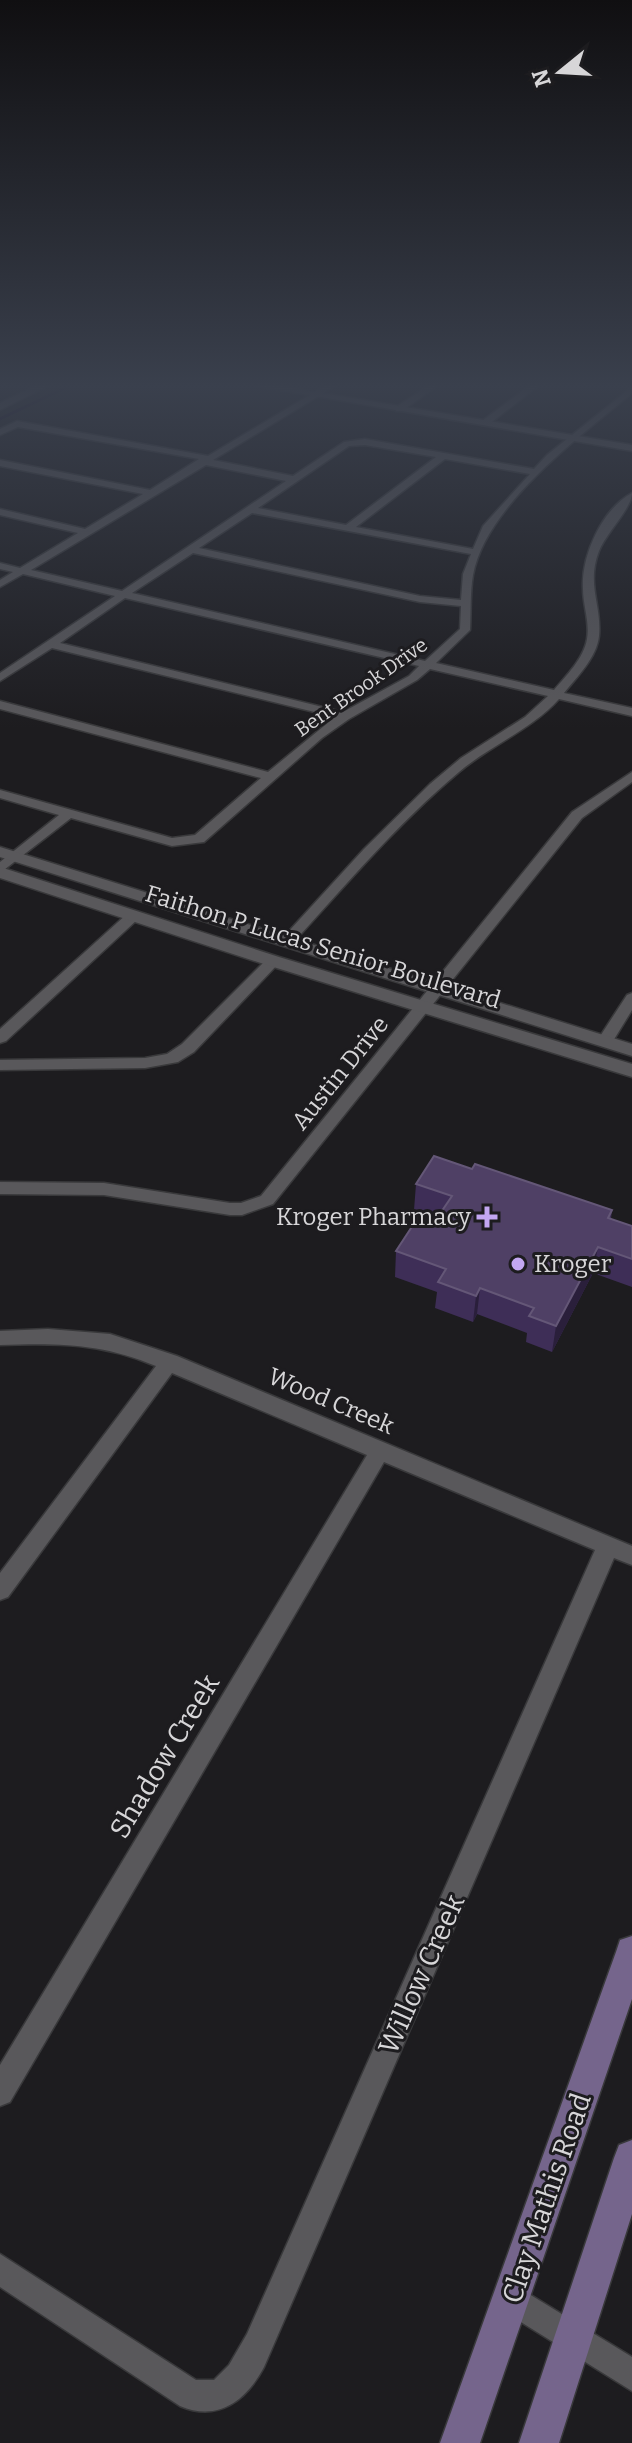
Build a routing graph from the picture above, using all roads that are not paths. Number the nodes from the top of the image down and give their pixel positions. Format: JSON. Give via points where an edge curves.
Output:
{"nodes":[{"id":1,"x":139,"y":500,"type":"edge"},
{"id":2,"x":261,"y":500,"type":"edge"},
{"id":3,"x":385,"y":500,"type":"edge"},
{"id":4,"x":511,"y":500,"type":"edge"},
{"id":5,"x":628,"y":500,"type":"edge"},
{"id":6,"x":248,"y":509,"type":"junction"},
{"id":7,"x":0,"y":512,"type":"edge"},
{"id":8,"x":347,"y":529,"type":"junction"},
{"id":9,"x":87,"y":532,"type":"junction"},
{"id":10,"x":190,"y":549,"type":"junction"},
{"id":11,"x":474,"y":552,"type":"junction"},
{"id":12,"x":0,"y":566,"type":"edge"},
{"id":13,"x":22,"y":571,"type":"junction"},
{"id":14,"x":0,"y":584,"type":"edge"},
{"id":15,"x":123,"y":594,"type":"junction"},
{"id":16,"x":464,"y":603,"type":"junction"},
{"id":17,"x":51,"y":644,"type":"junction"},
{"id":18,"x":430,"y":665,"type":"junction"},
{"id":19,"x":0,"y":678,"type":"edge"},
{"id":20,"x":555,"y":694,"type":"junction"},
{"id":21,"x":0,"y":705,"type":"edge"},
{"id":22,"x":632,"y":712,"type":"edge"},
{"id":23,"x":345,"y":716,"type":"junction"},
{"id":24,"x":632,"y":776,"type":"edge"},
{"id":25,"x":270,"y":777,"type":"junction"},
{"id":26,"x":0,"y":794,"type":"edge"},
{"id":27,"x":67,"y":815,"type":"junction"},
{"id":28,"x":7,"y":854,"type":"edge"},
{"id":29,"x":0,"y":870,"type":"edge"},
{"id":30,"x":133,"y":916,"type":"junction"},
{"id":31,"x":286,"y":942,"type":"junction"},
{"id":32,"x":273,"y":961,"type":"junction"},
{"id":33,"x":437,"y":990,"type":"junction"},
{"id":34,"x":632,"y":998,"type":"edge"},
{"id":35,"x":424,"y":1006,"type":"junction"},
{"id":36,"x":0,"y":1038,"type":"edge"},
{"id":37,"x":605,"y":1041,"type":"junction"},
{"id":38,"x":632,"y":1050,"type":"edge"},
{"id":39,"x":0,"y":1065,"type":"edge"},
{"id":40,"x":632,"y":1071,"type":"edge"},
{"id":41,"x":0,"y":1188,"type":"edge"},
{"id":42,"x":0,"y":1338,"type":"edge"},
{"id":43,"x":170,"y":1361,"type":"junction"},
{"id":44,"x":380,"y":1451,"type":"junction"},
{"id":45,"x":620,"y":1551,"type":"edge"},
{"id":46,"x":0,"y":1590,"type":"edge"},
{"id":47,"x":632,"y":1952,"type":"edge"},
{"id":48,"x":0,"y":2092,"type":"edge"},
{"id":49,"x":632,"y":2158,"type":"edge"},
{"id":50,"x":0,"y":2269,"type":"edge"},
{"id":51,"x":511,"y":2298,"type":"junction"},
{"id":52,"x":573,"y":2338,"type":"junction"},
{"id":53,"x":632,"y":2375,"type":"edge"},
{"id":54,"x":460,"y":2443,"type":"edge"},
{"id":55,"x":539,"y":2443,"type":"edge"}],
"edges":[{"from":1,"to":9,"type":"street"},
{"from":2,"to":6,"type":"street"},
{"from":3,"to":8,"type":"street"},
{"from":4,"to":11,"type":"street","name":"Bent Brook Drive","via":[[486,528]]},
{"from":5,"to":20,"type":"street","via":[[604,527],[590,558],[587,589],[596,636],[592,647]]},
{"from":6,"to":8,"type":"street"},
{"from":6,"to":10,"type":"street"},
{"from":7,"to":9,"type":"street"},
{"from":8,"to":11,"type":"street"},
{"from":9,"to":13,"type":"street"},
{"from":10,"to":15,"type":"street"},
{"from":10,"to":16,"type":"street","via":[[420,599]]},
{"from":11,"to":16,"type":"street","name":"Bent Brook Drive"},
{"from":12,"to":13,"type":"street"},
{"from":13,"to":14,"type":"street"},
{"from":13,"to":15,"type":"street"},
{"from":15,"to":17,"type":"street"},
{"from":15,"to":18,"type":"street"},
{"from":16,"to":18,"type":"street","name":"Bent Brook Drive","via":[[465,630]]},
{"from":17,"to":19,"type":"street"},
{"from":17,"to":23,"type":"street"},
{"from":18,"to":20,"type":"street"},
{"from":18,"to":23,"type":"street","name":"Bent Brook Drive"},
{"from":20,"to":22,"type":"street"},
{"from":20,"to":31,"type":"street","via":[[533,718],[475,754],[426,795]]},
{"from":21,"to":25,"type":"street"},
{"from":23,"to":25,"type":"street","name":"Bent Brook Drive"},
{"from":24,"to":33,"type":"street","name":"Austin Drive","via":[[577,815]]},
{"from":25,"to":27,"type":"street","name":"Bent Brook Drive","via":[[192,842],[172,842]]},
{"from":26,"to":27,"type":"street","name":"Bent Brook Drive"},
{"from":27,"to":28,"type":"street"},
{"from":28,"to":29,"type":"street"},
{"from":28,"to":31,"type":"street","name":"Faithon P Lucas Senior Boulevard"},
{"from":29,"to":30,"type":"street","name":"Faithon P Lucas Senior Boulevard"},
{"from":30,"to":32,"type":"street","name":"Faithon P Lucas Senior Boulevard"},
{"from":30,"to":36,"type":"street"},
{"from":31,"to":33,"type":"street","name":"Faithon P Lucas Senior Boulevard"},
{"from":32,"to":35,"type":"street","name":"Faithon P Lucas Senior Boulevard"},
{"from":32,"to":39,"type":"street","via":[[172,1058]]},
{"from":33,"to":35,"type":"street","name":"Austin Drive"},
{"from":33,"to":37,"type":"street","name":"Faithon P Lucas Senior Boulevard"},
{"from":34,"to":37,"type":"street"},
{"from":35,"to":40,"type":"street","name":"Faithon P Lucas Senior Boulevard"},
{"from":35,"to":41,"type":"street","name":"Austin Drive","via":[[274,1194],[255,1206],[230,1209],[104,1189]]},
{"from":37,"to":38,"type":"street","name":"Faithon P Lucas Senior Boulevard"},
{"from":42,"to":43,"type":"street","name":"Wood Creek","via":[[91,1338]]},
{"from":43,"to":44,"type":"street","name":"Wood Creek"},
{"from":43,"to":46,"type":"street"},
{"from":44,"to":45,"type":"street","name":"Wood Creek"},
{"from":44,"to":48,"type":"street","name":"Shadow Creek"},
{"from":45,"to":50,"type":"street","name":"Willow Creek","via":[[246,2371],[233,2388],[205,2399],[191,2395]]},
{"from":47,"to":51,"type":"main road","name":"Clay Mathis Road"},
{"from":49,"to":52,"type":"main road"},
{"from":51,"to":52,"type":"street"},
{"from":51,"to":54,"type":"main road","name":"Clay Mathis Road"},
{"from":52,"to":53,"type":"street"},
{"from":52,"to":55,"type":"main road"}]}
